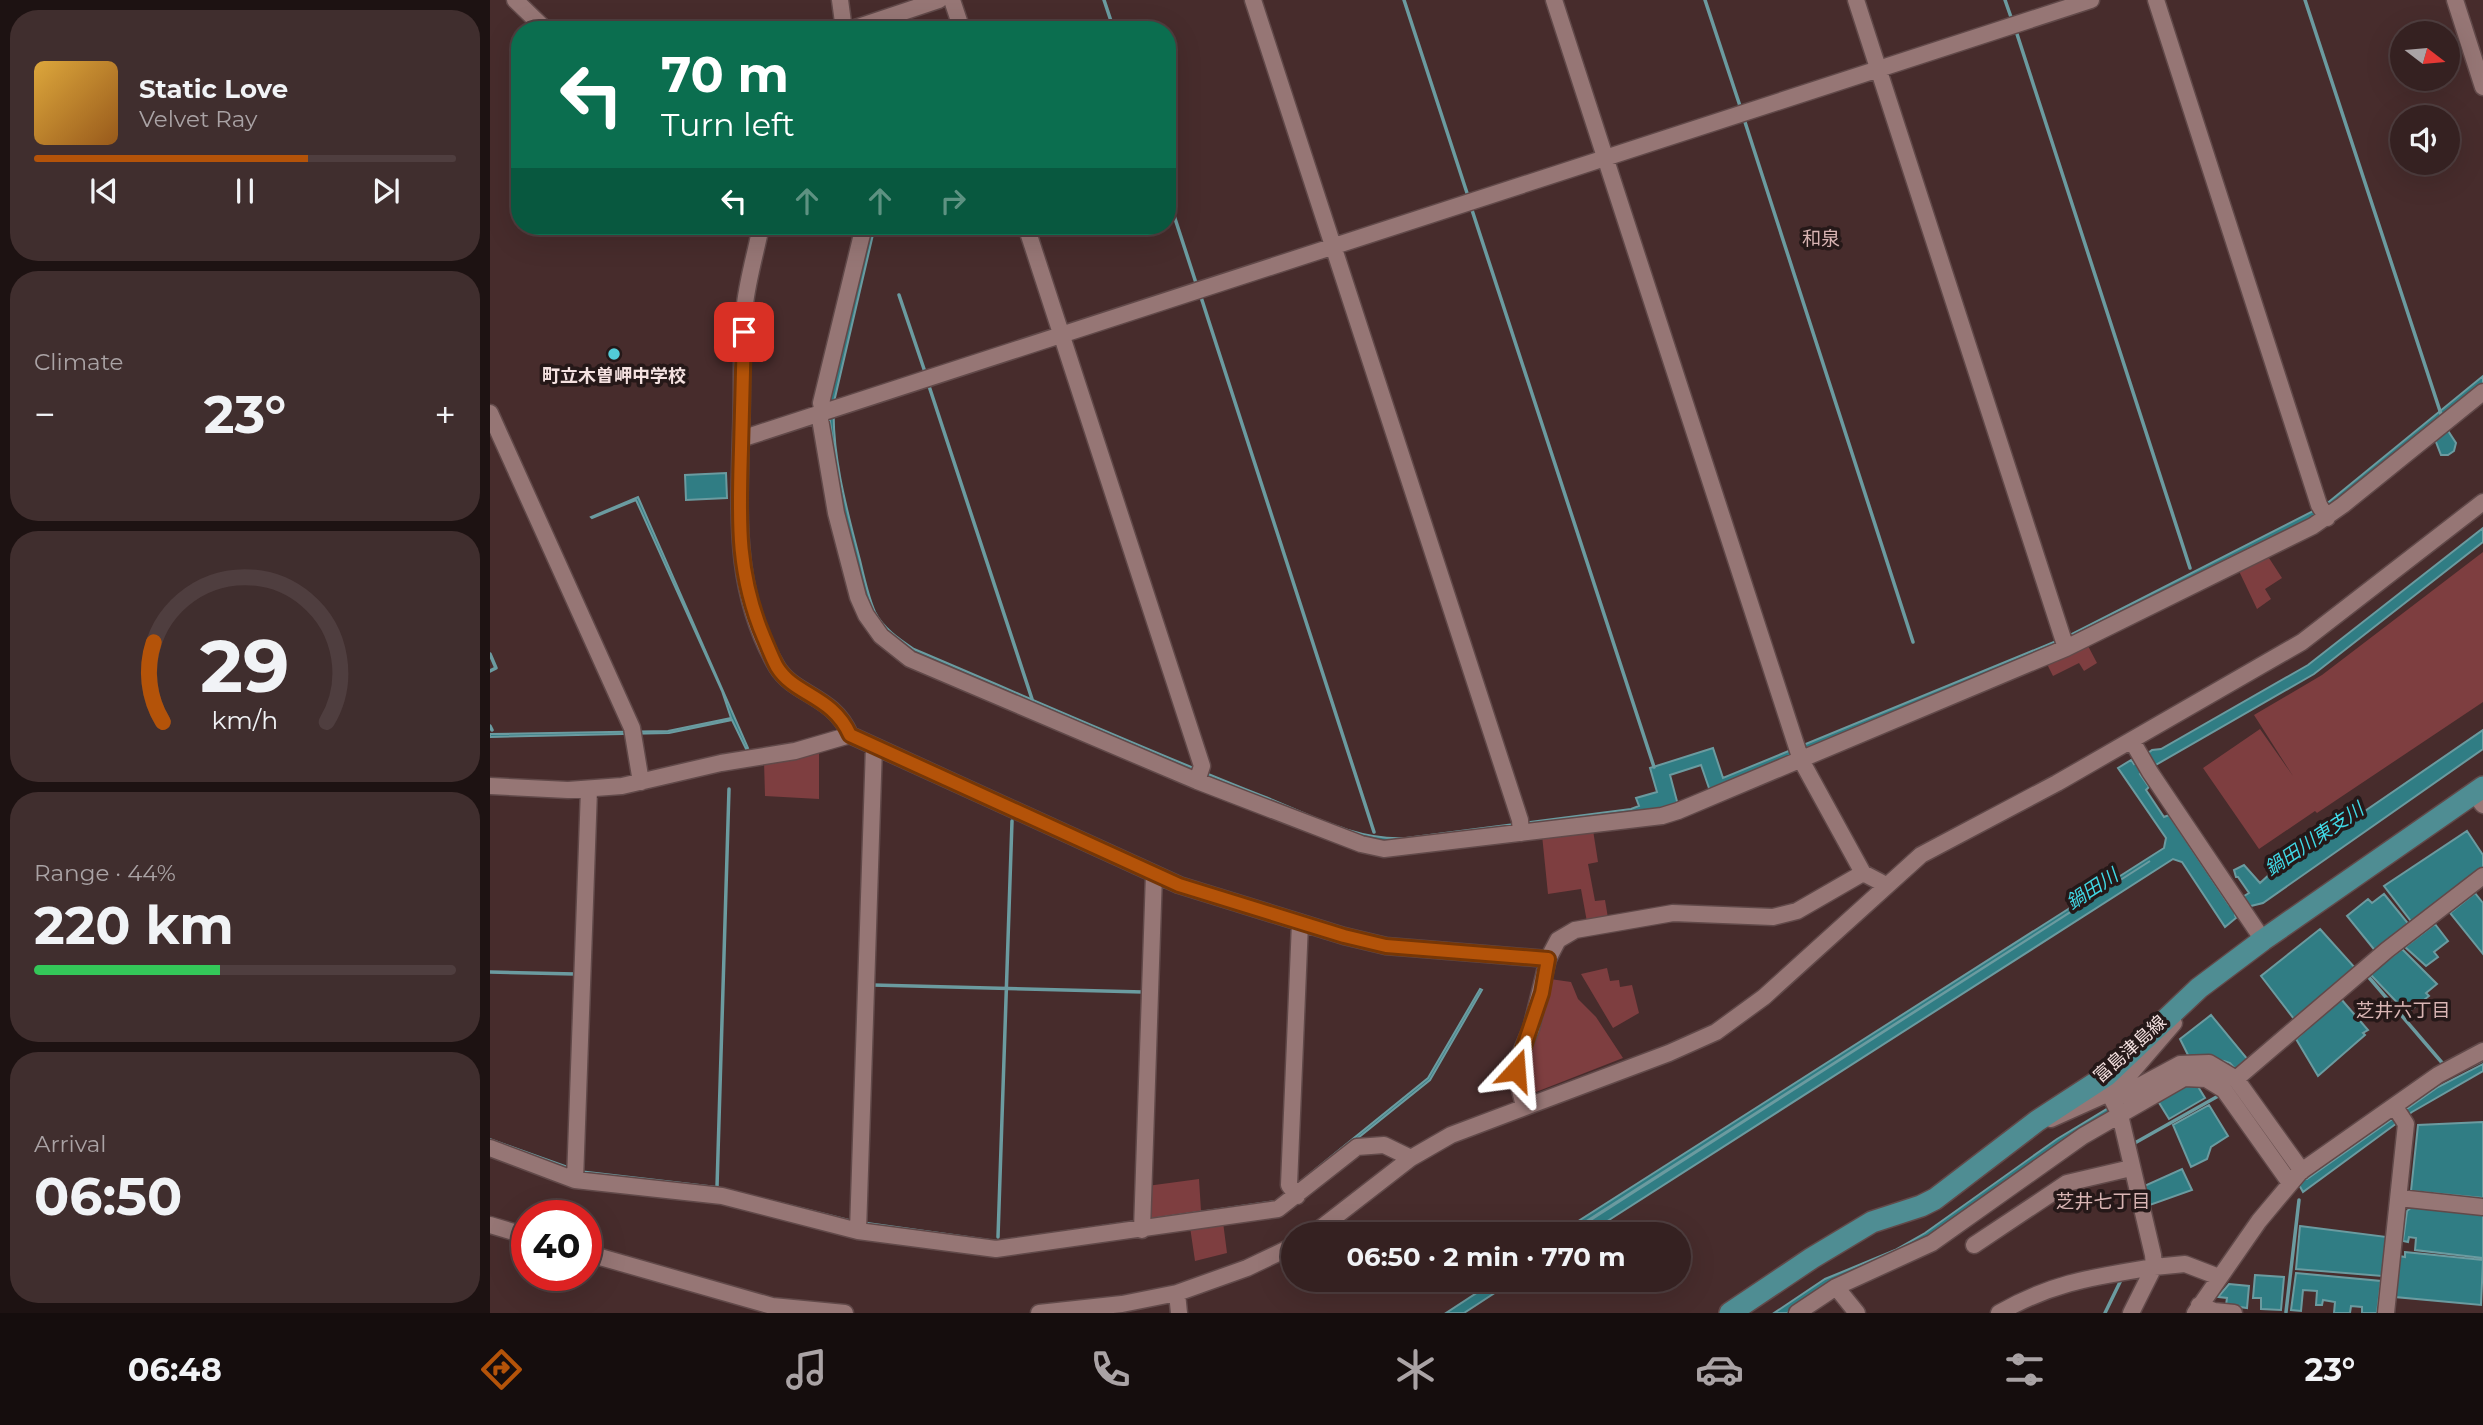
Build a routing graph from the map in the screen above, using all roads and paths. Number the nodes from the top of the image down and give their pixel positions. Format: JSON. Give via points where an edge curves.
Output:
{"nodes":[{"id":1,"x":516,"y":0,"type":"edge"},
{"id":2,"x":840,"y":0,"type":"edge"},
{"id":3,"x":939,"y":0,"type":"edge"},
{"id":4,"x":952,"y":0,"type":"edge"},
{"id":5,"x":1253,"y":0,"type":"edge"},
{"id":6,"x":1554,"y":0,"type":"edge"},
{"id":7,"x":1856,"y":0,"type":"edge"},
{"id":8,"x":2091,"y":0,"type":"edge"},
{"id":9,"x":2156,"y":0,"type":"edge"},
{"id":10,"x":2455,"y":0,"type":"edge"},
{"id":11,"x":537,"y":21,"type":"edge"},
{"id":12,"x":847,"y":21,"type":"edge"},
{"id":13,"x":875,"y":21,"type":"edge"},
{"id":14,"x":959,"y":21,"type":"edge"},
{"id":15,"x":1879,"y":69,"type":"junction"},
{"id":16,"x":2483,"y":87,"type":"edge"},
{"id":17,"x":1605,"y":159,"type":"junction"},
{"id":18,"x":759,"y":235,"type":"edge"},
{"id":19,"x":862,"y":235,"type":"edge"},
{"id":20,"x":1029,"y":235,"type":"edge"},
{"id":21,"x":1333,"y":246,"type":"junction"},
{"id":22,"x":1062,"y":334,"type":"junction"},
{"id":23,"x":2483,"y":392,"type":"edge"},
{"id":24,"x":826,"y":411,"type":"junction"},
{"id":25,"x":491,"y":420,"type":"edge"},
{"id":26,"x":741,"y":439,"type":"junction"},
{"id":27,"x":2483,"y":502,"type":"edge"},
{"id":28,"x":2323,"y":512,"type":"junction"},
{"id":29,"x":2064,"y":642,"type":"junction"},
{"id":30,"x":850,"y":735,"type":"junction"},
{"id":31,"x":874,"y":746,"type":"junction"},
{"id":32,"x":2135,"y":747,"type":"junction"},
{"id":33,"x":1799,"y":754,"type":"junction"},
{"id":34,"x":1199,"y":775,"type":"junction"},
{"id":35,"x":641,"y":782,"type":"junction"},
{"id":36,"x":490,"y":786,"type":"edge"},
{"id":37,"x":589,"y":790,"type":"junction"},
{"id":38,"x":2480,"y":795,"type":"edge"},
{"id":39,"x":1520,"y":827,"type":"junction"},
{"id":40,"x":1863,"y":873,"type":"junction"},
{"id":41,"x":1154,"y":874,"type":"junction"},
{"id":42,"x":2483,"y":876,"type":"edge"},
{"id":43,"x":1886,"y":885,"type":"junction"},
{"id":44,"x":1300,"y":923,"type":"junction"},
{"id":45,"x":2263,"y":940,"type":"junction"},
{"id":46,"x":1548,"y":959,"type":"junction"},
{"id":47,"x":2199,"y":988,"type":"junction"},
{"id":48,"x":2483,"y":1051,"type":"edge"},
{"id":49,"x":2236,"y":1079,"type":"junction"},
{"id":50,"x":2114,"y":1102,"type":"junction"},
{"id":51,"x":1524,"y":1106,"type":"junction"},
{"id":52,"x":2395,"y":1107,"type":"junction"},
{"id":53,"x":2037,"y":1121,"type":"junction"},
{"id":54,"x":490,"y":1148,"type":"edge"},
{"id":55,"x":1411,"y":1158,"type":"junction"},
{"id":56,"x":2131,"y":1168,"type":"junction"},
{"id":57,"x":575,"y":1174,"type":"junction"},
{"id":58,"x":2297,"y":1175,"type":"junction"},
{"id":59,"x":1294,"y":1191,"type":"junction"},
{"id":60,"x":2399,"y":1198,"type":"junction"},
{"id":61,"x":2483,"y":1207,"type":"edge"},
{"id":62,"x":1328,"y":1222,"type":"edge"},
{"id":63,"x":1142,"y":1224,"type":"junction"},
{"id":64,"x":490,"y":1225,"type":"edge"},
{"id":65,"x":858,"y":1226,"type":"junction"},
{"id":66,"x":511,"y":1231,"type":"edge"},
{"id":67,"x":1974,"y":1245,"type":"dead end"},
{"id":68,"x":1281,"y":1252,"type":"edge"},
{"id":69,"x":602,"y":1258,"type":"edge"},
{"id":70,"x":2154,"y":1267,"type":"junction"},
{"id":71,"x":2219,"y":1277,"type":"junction"},
{"id":72,"x":1836,"y":1287,"type":"junction"},
{"id":73,"x":1177,"y":1293,"type":"junction"},
{"id":74,"x":2197,"y":1309,"type":"edge"},
{"id":75,"x":845,"y":1313,"type":"edge"},
{"id":76,"x":1039,"y":1313,"type":"edge"},
{"id":77,"x":1179,"y":1313,"type":"edge"},
{"id":78,"x":1730,"y":1313,"type":"edge"},
{"id":79,"x":1797,"y":1313,"type":"edge"},
{"id":80,"x":1857,"y":1313,"type":"edge"},
{"id":81,"x":1999,"y":1313,"type":"edge"},
{"id":82,"x":2131,"y":1313,"type":"edge"},
{"id":83,"x":2234,"y":1313,"type":"edge"},
{"id":84,"x":2386,"y":1313,"type":"edge"}],
"edges":[{"from":1,"to":11,"type":"street"},
{"from":2,"to":12,"type":"street"},
{"from":3,"to":13,"type":"street"},
{"from":4,"to":14,"type":"street"},
{"from":5,"to":21,"type":"street"},
{"from":6,"to":17,"type":"street"},
{"from":7,"to":15,"type":"street"},
{"from":8,"to":15,"type":"street"},
{"from":9,"to":28,"type":"street"},
{"from":10,"to":16,"type":"street"},
{"from":15,"to":17,"type":"street"},
{"from":15,"to":29,"type":"street"},
{"from":17,"to":21,"type":"street"},
{"from":17,"to":33,"type":"street"},
{"from":18,"to":26,"type":"street","via":[[745,305]]},
{"from":19,"to":24,"type":"street","via":[[821,403]]},
{"from":20,"to":22,"type":"street"},
{"from":21,"to":22,"type":"street"},
{"from":21,"to":39,"type":"street"},
{"from":22,"to":24,"type":"street"},
{"from":22,"to":34,"type":"street"},
{"from":23,"to":28,"type":"street"},
{"from":24,"to":26,"type":"street"},
{"from":24,"to":34,"type":"street","via":[[836,513],[858,597],[873,626],[890,644],[910,659]]},
{"from":25,"to":35,"type":"street","via":[[633,731]]},
{"from":26,"to":30,"type":"street","via":[[740,550],[754,613],[782,674],[826,704]]},
{"from":27,"to":32,"type":"street","via":[[2302,642]]},
{"from":28,"to":29,"type":"street","via":[[2164,601]]},
{"from":29,"to":33,"type":"street"},
{"from":30,"to":31,"type":"street"},
{"from":30,"to":35,"type":"street","via":[[795,751]]},
{"from":31,"to":41,"type":"street"},
{"from":31,"to":65,"type":"street"},
{"from":32,"to":43,"type":"street","via":[[1921,855]]},
{"from":32,"to":45,"type":"street"},
{"from":33,"to":39,"type":"street","via":[[1662,816]]},
{"from":33,"to":40,"type":"street"},
{"from":34,"to":39,"type":"street","via":[[1371,847],[1399,849]]},
{"from":35,"to":37,"type":"street"},
{"from":36,"to":37,"type":"street"},
{"from":37,"to":57,"type":"street"},
{"from":38,"to":45,"type":"main road","name":"富島津島線"},
{"from":40,"to":43,"type":"street"},
{"from":40,"to":46,"type":"street","via":[[1797,911],[1773,917],[1673,913],[1575,930],[1558,940]]},
{"from":41,"to":44,"type":"street"},
{"from":41,"to":63,"type":"street"},
{"from":42,"to":49,"type":"street","via":[[2387,950]]},
{"from":43,"to":51,"type":"street","via":[[1763,998],[1716,1032]]},
{"from":44,"to":46,"type":"street","via":[[1386,946]]},
{"from":44,"to":59,"type":"street"},
{"from":45,"to":47,"type":"main road","name":"富島津島線"},
{"from":46,"to":51,"type":"street","via":[[1542,993],[1518,1059]]},
{"from":47,"to":50,"type":"street","via":[[2183,1014],[2124,1081]]},
{"from":47,"to":53,"type":"main road","name":"富島津島線","via":[[2106,1076]]},
{"from":48,"to":52,"type":"street","via":[[2438,1075]]},
{"from":49,"to":50,"type":"street","via":[[2218,1067],[2191,1062],[2168,1070]]},
{"from":49,"to":58,"type":"street"},
{"from":50,"to":53,"type":"street"},
{"from":50,"to":56,"type":"street"},
{"from":50,"to":58,"type":"street","via":[[2183,1078],[2206,1079],[2224,1090]]},
{"from":50,"to":72,"type":"street","via":[[2083,1136],[1932,1243]]},
{"from":51,"to":55,"type":"street","via":[[1451,1135]]},
{"from":52,"to":58,"type":"street"},
{"from":52,"to":60,"type":"street","via":[[2405,1122]]},
{"from":53,"to":78,"type":"main road","name":"富島津島線","via":[[1934,1199],[1872,1222]]},
{"from":54,"to":57,"type":"street"},
{"from":55,"to":59,"type":"street","via":[[1384,1145],[1357,1147]]},
{"from":55,"to":62,"type":"street"},
{"from":56,"to":67,"type":"street","via":[[2067,1183]]},
{"from":56,"to":70,"type":"street"},
{"from":57,"to":65,"type":"street","via":[[722,1196]]},
{"from":58,"to":71,"type":"street"},
{"from":59,"to":63,"type":"street","via":[[1278,1209]]},
{"from":60,"to":61,"type":"street"},
{"from":60,"to":84,"type":"street"},
{"from":63,"to":65,"type":"street","via":[[996,1249]]},
{"from":64,"to":66,"type":"street"},
{"from":68,"to":73,"type":"street"},
{"from":69,"to":75,"type":"street","via":[[772,1306]]},
{"from":70,"to":71,"type":"street","via":[[2185,1264]]},
{"from":70,"to":81,"type":"street","via":[[2079,1279],[2044,1290]]},
{"from":70,"to":82,"type":"street"},
{"from":71,"to":74,"type":"street"},
{"from":72,"to":79,"type":"street"},
{"from":72,"to":80,"type":"street"},
{"from":73,"to":76,"type":"street"},
{"from":73,"to":77,"type":"street"},
{"from":74,"to":83,"type":"street"}]}
